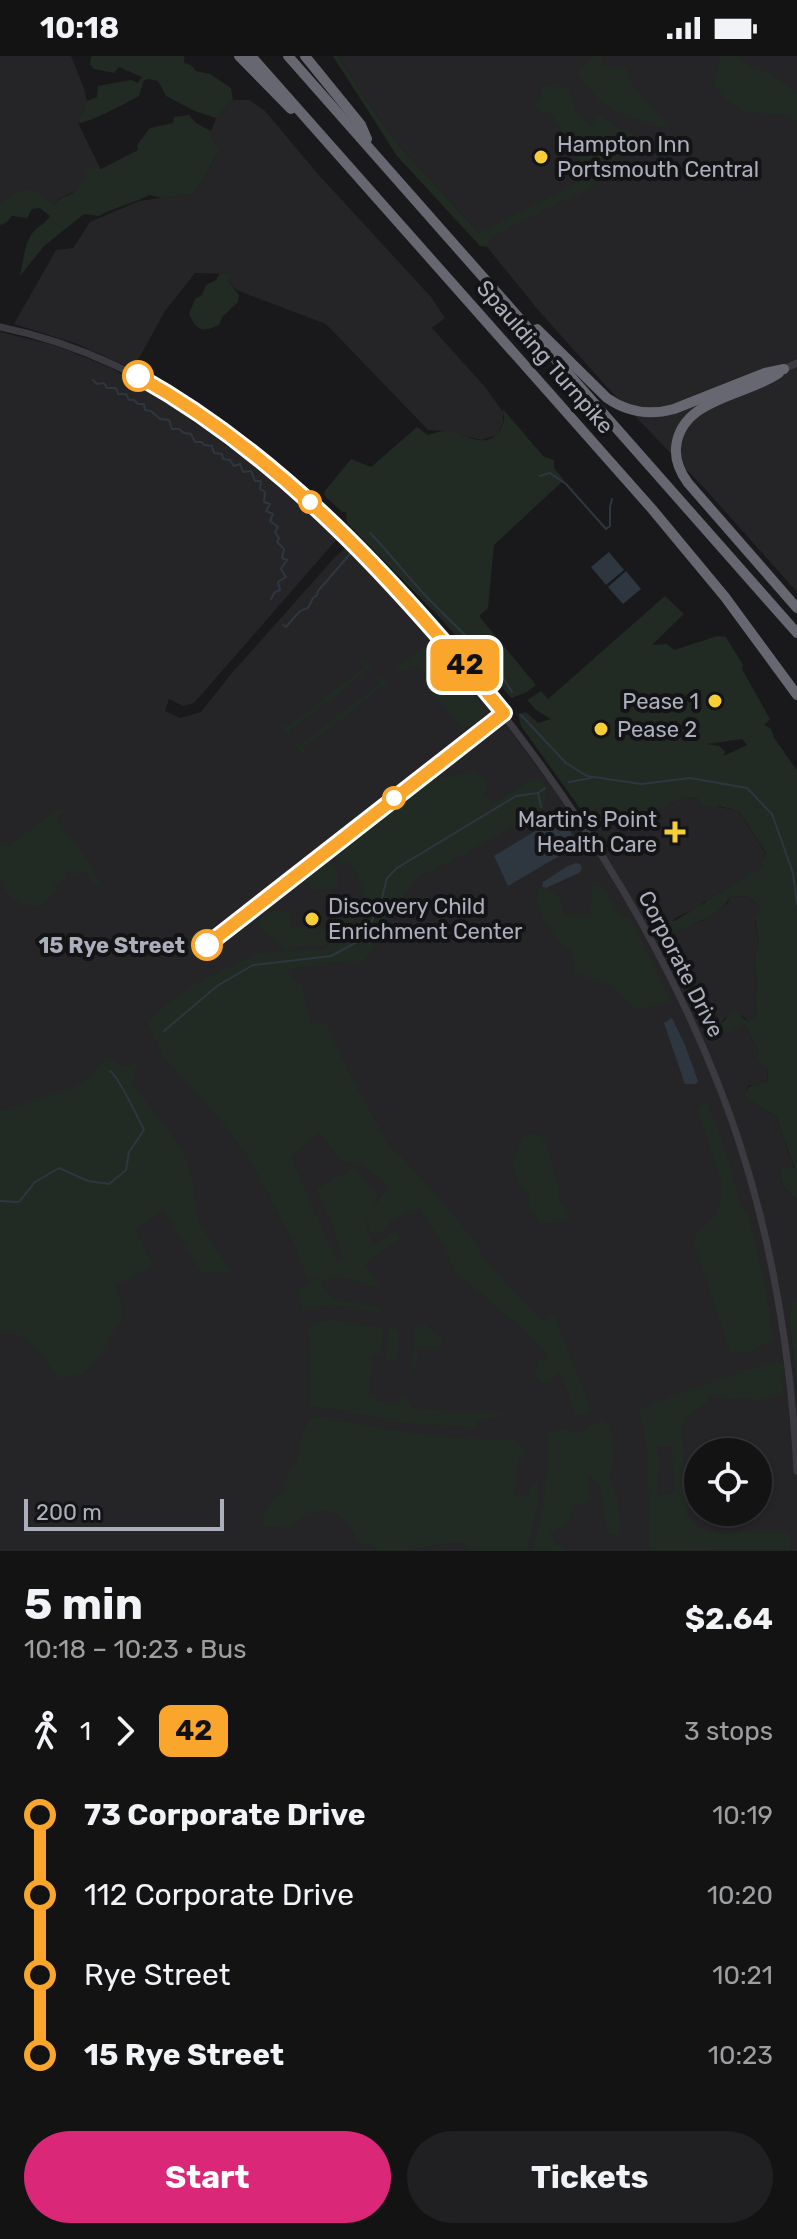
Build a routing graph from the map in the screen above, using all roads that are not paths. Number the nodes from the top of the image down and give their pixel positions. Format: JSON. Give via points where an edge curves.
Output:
{"nodes":[{"id":1,"x":239,"y":56,"type":"edge"},
{"id":2,"x":251,"y":56,"type":"edge"},
{"id":3,"x":288,"y":56,"type":"edge"},
{"id":4,"x":305,"y":56,"type":"edge"},
{"id":5,"x":374,"y":151,"type":"junction"},
{"id":6,"x":376,"y":196,"type":"junction"},
{"id":7,"x":479,"y":272,"type":"junction"},
{"id":8,"x":0,"y":327,"type":"edge"},
{"id":9,"x":797,"y":363,"type":"edge"},
{"id":10,"x":784,"y":369,"type":"junction"},
{"id":11,"x":797,"y":608,"type":"edge"},
{"id":12,"x":797,"y":633,"type":"edge"},
{"id":13,"x":797,"y":693,"type":"edge"},
{"id":14,"x":797,"y":1471,"type":"edge"}],
"edges":[{"from":1,"to":6,"type":"highway"},
{"from":2,"to":6,"type":"highway","name":"Spaulding Turnpike"},
{"from":3,"to":5,"type":"highway","name":"Spaulding Turnpike"},
{"from":4,"to":5,"type":"highway","via":[[361,125]]},
{"from":5,"to":7,"type":"highway","name":"Spaulding Turnpike"},
{"from":6,"to":13,"type":"highway","name":"Spaulding Turnpike","via":[[661,519]]},
{"from":7,"to":10,"type":"highway","via":[[601,393],[627,409],[666,411]]},
{"from":7,"to":12,"type":"highway","name":"Spaulding Turnpike"},
{"from":8,"to":14,"type":"street","name":"Corporate Drive","via":[[61,342],[124,368],[276,471],[424,619],[504,713],[567,801],[666,968],[742,1150],[782,1319]]},
{"from":9,"to":10,"type":"street"},
{"from":10,"to":11,"type":"highway","via":[[699,410],[680,432],[676,451],[684,478]]}]}
